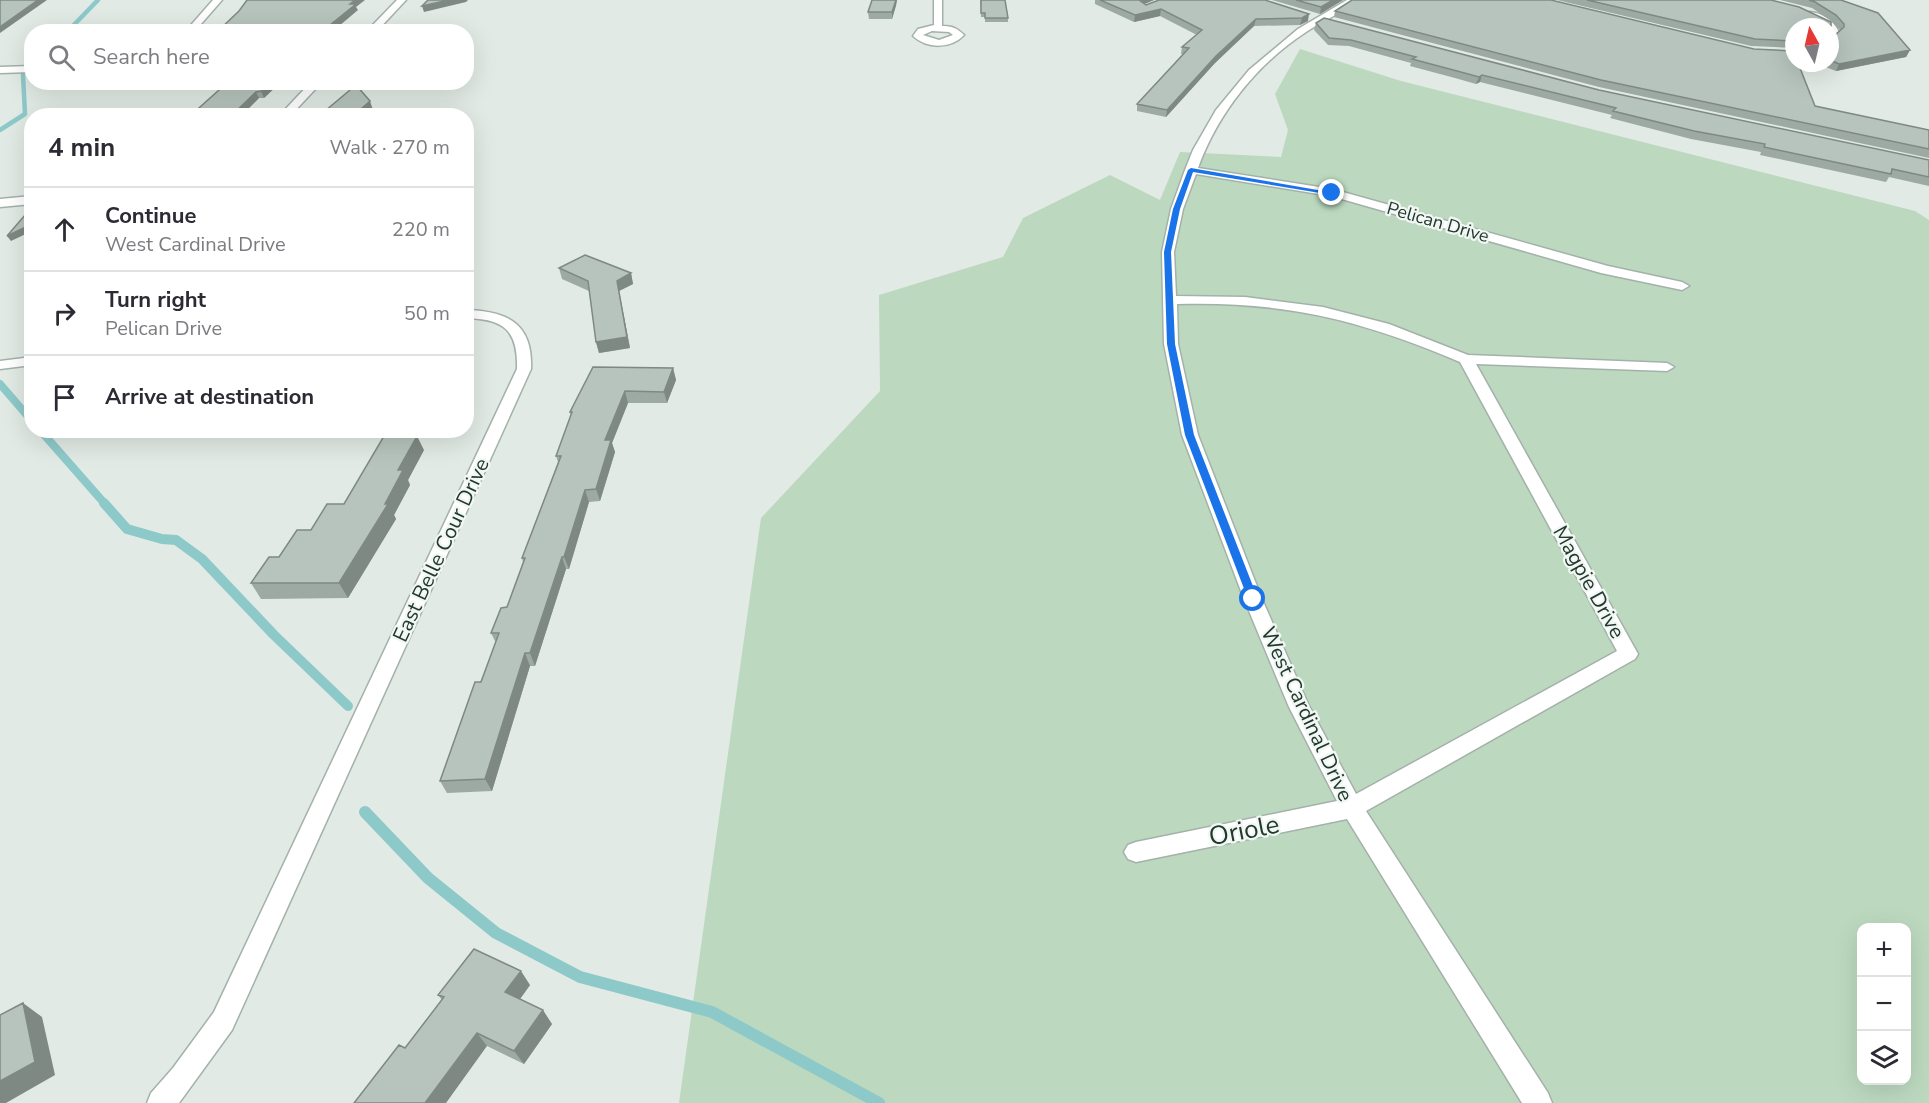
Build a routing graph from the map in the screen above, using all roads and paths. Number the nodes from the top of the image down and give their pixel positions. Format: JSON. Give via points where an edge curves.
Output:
{"nodes":[{"id":1,"x":218,"y":0,"type":"edge"},
{"id":2,"x":402,"y":0,"type":"edge"},
{"id":3,"x":938,"y":0,"type":"edge"},
{"id":4,"x":1353,"y":0,"type":"edge"},
{"id":5,"x":1798,"y":9,"type":"edge"},
{"id":6,"x":1818,"y":18,"type":"edge"},
{"id":7,"x":196,"y":24,"type":"edge"},
{"id":8,"x":378,"y":24,"type":"edge"},
{"id":9,"x":938,"y":28,"type":"dead end"},
{"id":10,"x":24,"y":69,"type":"edge"},
{"id":11,"x":0,"y":70,"type":"edge"},
{"id":12,"x":309,"y":90,"type":"edge"},
{"id":13,"x":292,"y":108,"type":"edge"},
{"id":14,"x":1191,"y":170,"type":"junction"},
{"id":15,"x":24,"y":201,"type":"edge"},
{"id":16,"x":6,"y":202,"type":"edge"},
{"id":17,"x":1682,"y":286,"type":"dead end"},
{"id":18,"x":1168,"y":300,"type":"junction"},
{"id":19,"x":474,"y":315,"type":"edge"},
{"id":20,"x":1466,"y":359,"type":"junction"},
{"id":21,"x":24,"y":362,"type":"edge"},
{"id":22,"x":0,"y":365,"type":"edge"},
{"id":23,"x":1667,"y":367,"type":"dead end"},
{"id":24,"x":1352,"y":808,"type":"junction"},
{"id":25,"x":1136,"y":852,"type":"dead end"},
{"id":26,"x":161,"y":1103,"type":"edge"},
{"id":27,"x":1538,"y":1103,"type":"edge"}],
"edges":[{"from":1,"to":7,"type":"street"},
{"from":2,"to":8,"type":"street"},
{"from":3,"to":9,"type":"street"},
{"from":4,"to":14,"type":"street","name":"West Cardinal Drive","via":[[1301,31],[1252,72],[1220,112]]},
{"from":5,"to":6,"type":"street"},
{"from":10,"to":11,"type":"street"},
{"from":12,"to":13,"type":"street"},
{"from":14,"to":17,"type":"street","name":"Pelican Drive","via":[[1332,193],[1606,270]]},
{"from":14,"to":18,"type":"street","name":"West Cardinal Drive","via":[[1168,252]]},
{"from":15,"to":16,"type":"street"},
{"from":18,"to":20,"type":"street","via":[[1252,301],[1334,314],[1371,322]]},
{"from":18,"to":24,"type":"street","name":"West Cardinal Drive","via":[[1171,344],[1190,435],[1299,707]]},
{"from":19,"to":26,"type":"street","name":"East Belle Cour Drive","via":[[514,326],[526,352],[524,369],[223,1021]]},
{"from":20,"to":23,"type":"street"},
{"from":20,"to":24,"type":"street","name":"Magpie Drive","via":[[1628,654]]},
{"from":21,"to":22,"type":"street"},
{"from":24,"to":25,"type":"street","name":"Oriole"},
{"from":24,"to":27,"type":"street","name":"West Cardinal Drive"}]}
